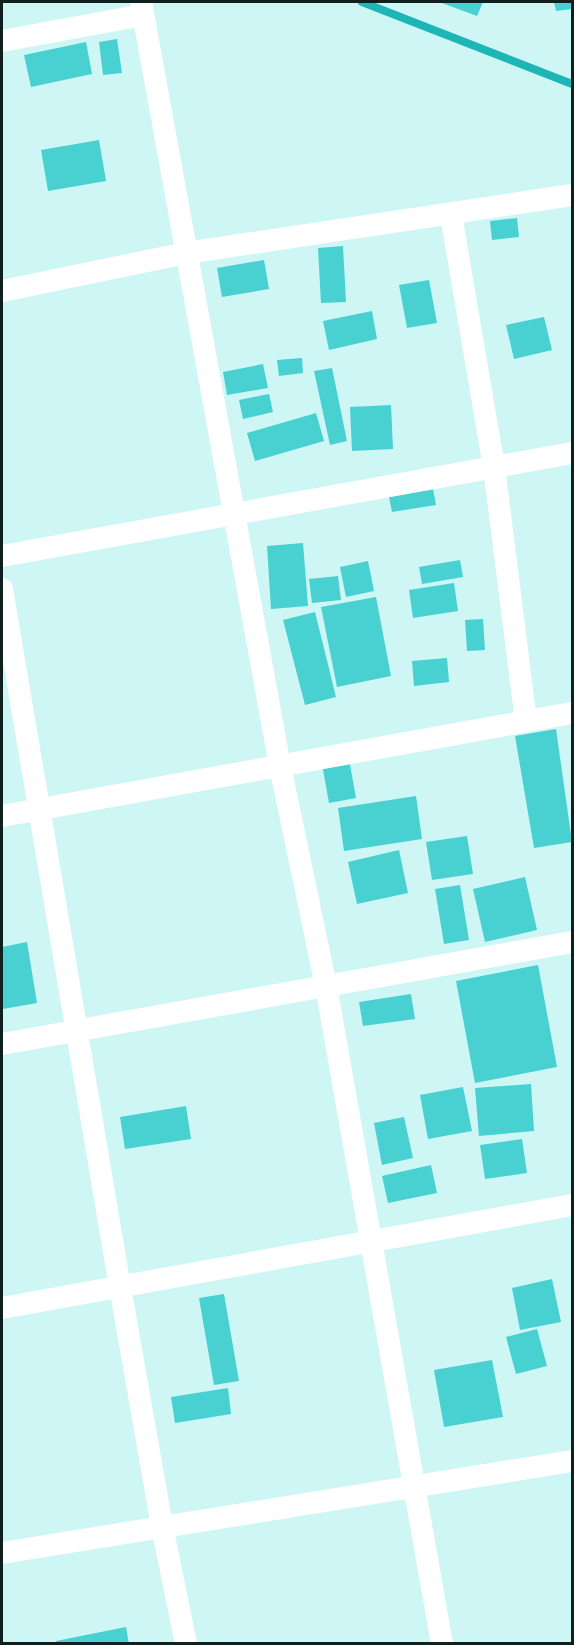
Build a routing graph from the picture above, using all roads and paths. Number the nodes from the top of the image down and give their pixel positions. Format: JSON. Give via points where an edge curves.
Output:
{"nodes":[{"id":1,"x":142,"y":8,"type":"edge"},
{"id":2,"x":2,"y":41,"type":"edge"},
{"id":3,"x":573,"y":195,"type":"edge"},
{"id":4,"x":451,"y":215,"type":"junction"},
{"id":5,"x":186,"y":254,"type":"junction"},
{"id":6,"x":2,"y":291,"type":"edge"},
{"id":7,"x":573,"y":453,"type":"edge"},
{"id":8,"x":494,"y":467,"type":"junction"},
{"id":9,"x":236,"y":513,"type":"junction"},
{"id":10,"x":2,"y":556,"type":"edge"},
{"id":11,"x":2,"y":589,"type":"edge"},
{"id":12,"x":573,"y":713,"type":"edge"},
{"id":13,"x":526,"y":721,"type":"junction"},
{"id":14,"x":280,"y":766,"type":"junction"},
{"id":15,"x":37,"y":809,"type":"junction"},
{"id":16,"x":2,"y":816,"type":"edge"},
{"id":17,"x":573,"y":942,"type":"edge"},
{"id":18,"x":326,"y":986,"type":"junction"},
{"id":19,"x":78,"y":1031,"type":"junction"},
{"id":20,"x":2,"y":1044,"type":"edge"},
{"id":21,"x":573,"y":1205,"type":"edge"},
{"id":22,"x":370,"y":1241,"type":"junction"},
{"id":23,"x":120,"y":1287,"type":"junction"},
{"id":24,"x":2,"y":1308,"type":"edge"},
{"id":25,"x":573,"y":1461,"type":"edge"},
{"id":26,"x":414,"y":1485,"type":"junction"},
{"id":27,"x":162,"y":1526,"type":"junction"},
{"id":28,"x":2,"y":1553,"type":"edge"},
{"id":29,"x":186,"y":1644,"type":"edge"},
{"id":30,"x":442,"y":1644,"type":"edge"}],
"edges":[{"from":1,"to":2,"type":"street"},
{"from":1,"to":5,"type":"street"},
{"from":3,"to":4,"type":"street"},
{"from":4,"to":5,"type":"street"},
{"from":4,"to":8,"type":"street"},
{"from":5,"to":6,"type":"street"},
{"from":5,"to":9,"type":"street"},
{"from":7,"to":8,"type":"street"},
{"from":8,"to":9,"type":"street"},
{"from":8,"to":13,"type":"street"},
{"from":9,"to":10,"type":"street"},
{"from":9,"to":14,"type":"street"},
{"from":11,"to":15,"type":"street"},
{"from":12,"to":13,"type":"street"},
{"from":13,"to":14,"type":"street"},
{"from":14,"to":15,"type":"street"},
{"from":14,"to":18,"type":"street"},
{"from":15,"to":16,"type":"street"},
{"from":15,"to":19,"type":"street"},
{"from":17,"to":18,"type":"street"},
{"from":18,"to":19,"type":"street"},
{"from":18,"to":22,"type":"street"},
{"from":19,"to":20,"type":"street"},
{"from":19,"to":23,"type":"street"},
{"from":21,"to":22,"type":"street"},
{"from":22,"to":23,"type":"street"},
{"from":22,"to":26,"type":"street"},
{"from":23,"to":24,"type":"street"},
{"from":23,"to":27,"type":"street"},
{"from":25,"to":26,"type":"street"},
{"from":26,"to":27,"type":"street"},
{"from":26,"to":30,"type":"street"},
{"from":27,"to":28,"type":"street"},
{"from":27,"to":29,"type":"street"}]}
